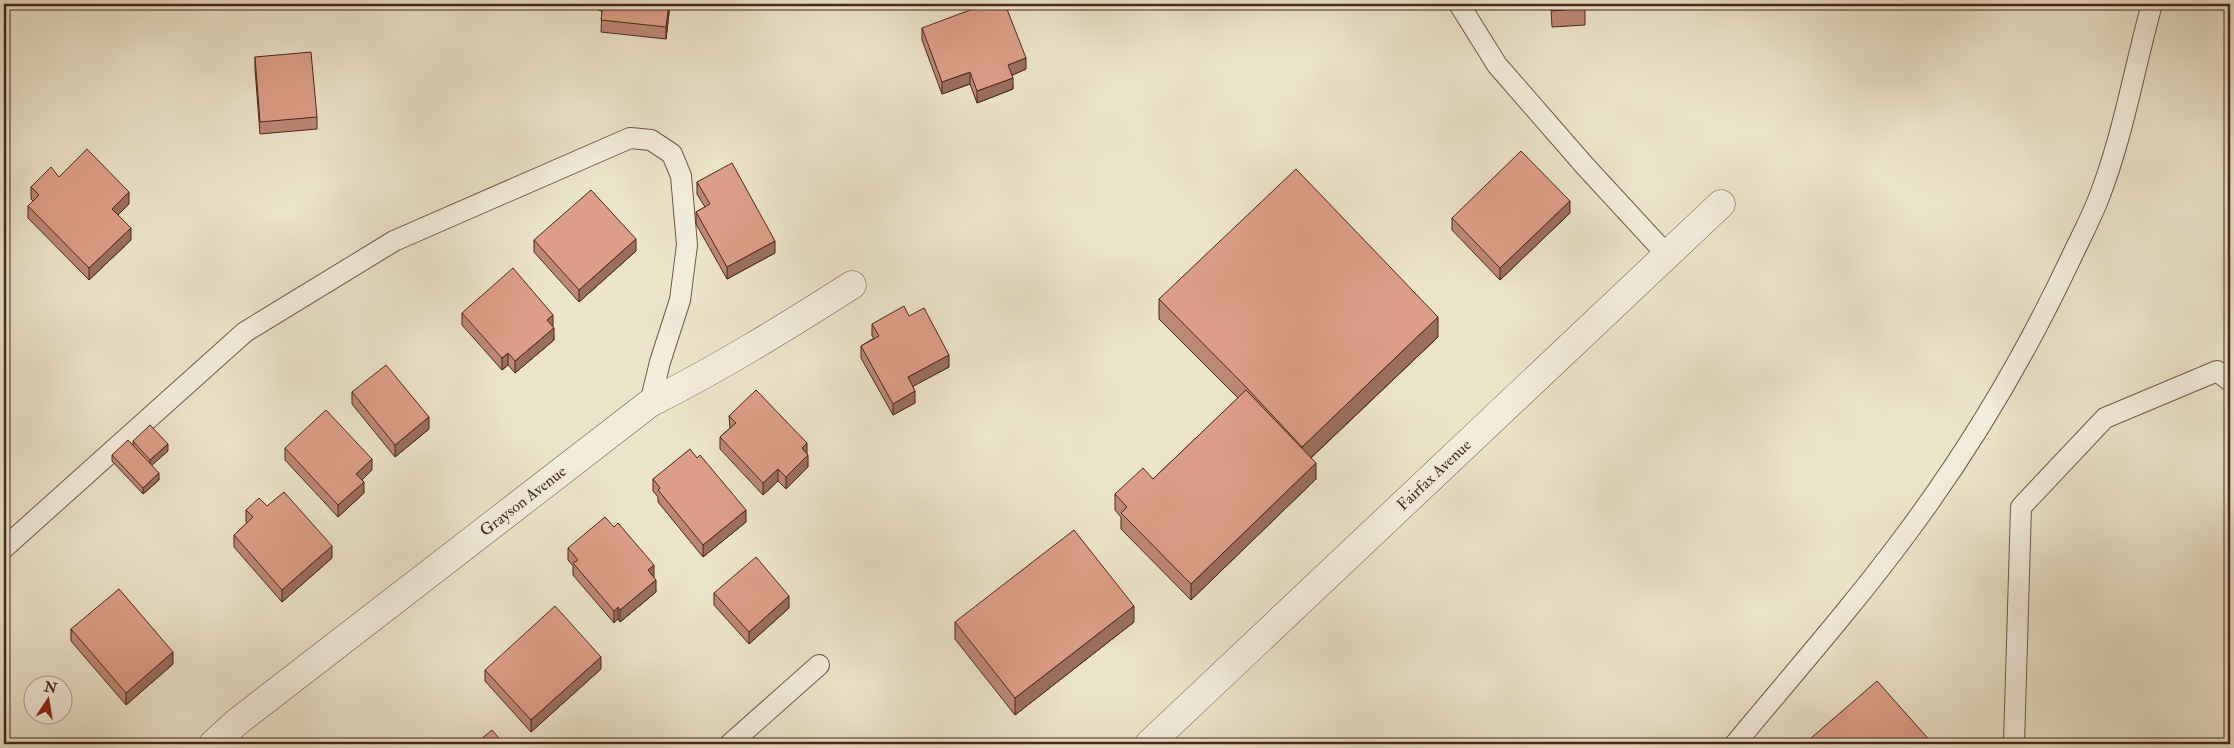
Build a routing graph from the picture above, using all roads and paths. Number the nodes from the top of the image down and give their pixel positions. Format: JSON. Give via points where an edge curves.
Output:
{"nodes":[{"id":1,"x":1459,"y":4,"type":"edge"},
{"id":2,"x":2152,"y":4,"type":"edge"},
{"id":3,"x":1721,"y":204,"type":"dead end"},
{"id":4,"x":1668,"y":256,"type":"junction"},
{"id":5,"x":852,"y":285,"type":"dead end"},
{"id":6,"x":2230,"y":381,"type":"edge"},
{"id":7,"x":650,"y":403,"type":"junction"},
{"id":8,"x":4,"y":548,"type":"edge"},
{"id":9,"x":819,"y":665,"type":"dead end"},
{"id":10,"x":213,"y":744,"type":"edge"},
{"id":11,"x":730,"y":744,"type":"edge"},
{"id":12,"x":1149,"y":744,"type":"edge"},
{"id":13,"x":1735,"y":744,"type":"edge"},
{"id":14,"x":2014,"y":744,"type":"edge"}],
"edges":[{"from":1,"to":4,"type":"lane","via":[[1497,66]]},
{"from":2,"to":13,"type":"lane","via":[[2117,143],[2098,199],[2042,320],[2010,378],[1983,423],[1872,580]]},
{"from":3,"to":4,"type":"street","name":"Fairfax Avenue"},
{"from":4,"to":12,"type":"street","name":"Fairfax Avenue"},
{"from":5,"to":7,"type":"street","name":"Grayson Avenue","via":[[774,335]]},
{"from":6,"to":14,"type":"lane","via":[[2217,371],[2105,418],[2021,507]]},
{"from":7,"to":8,"type":"lane","via":[[680,300],[687,244],[680,176],[672,154],[650,140],[630,138],[394,241],[245,332]]},
{"from":7,"to":10,"type":"street","name":"Grayson Avenue","via":[[237,722]]},
{"from":9,"to":11,"type":"lane"}]}
